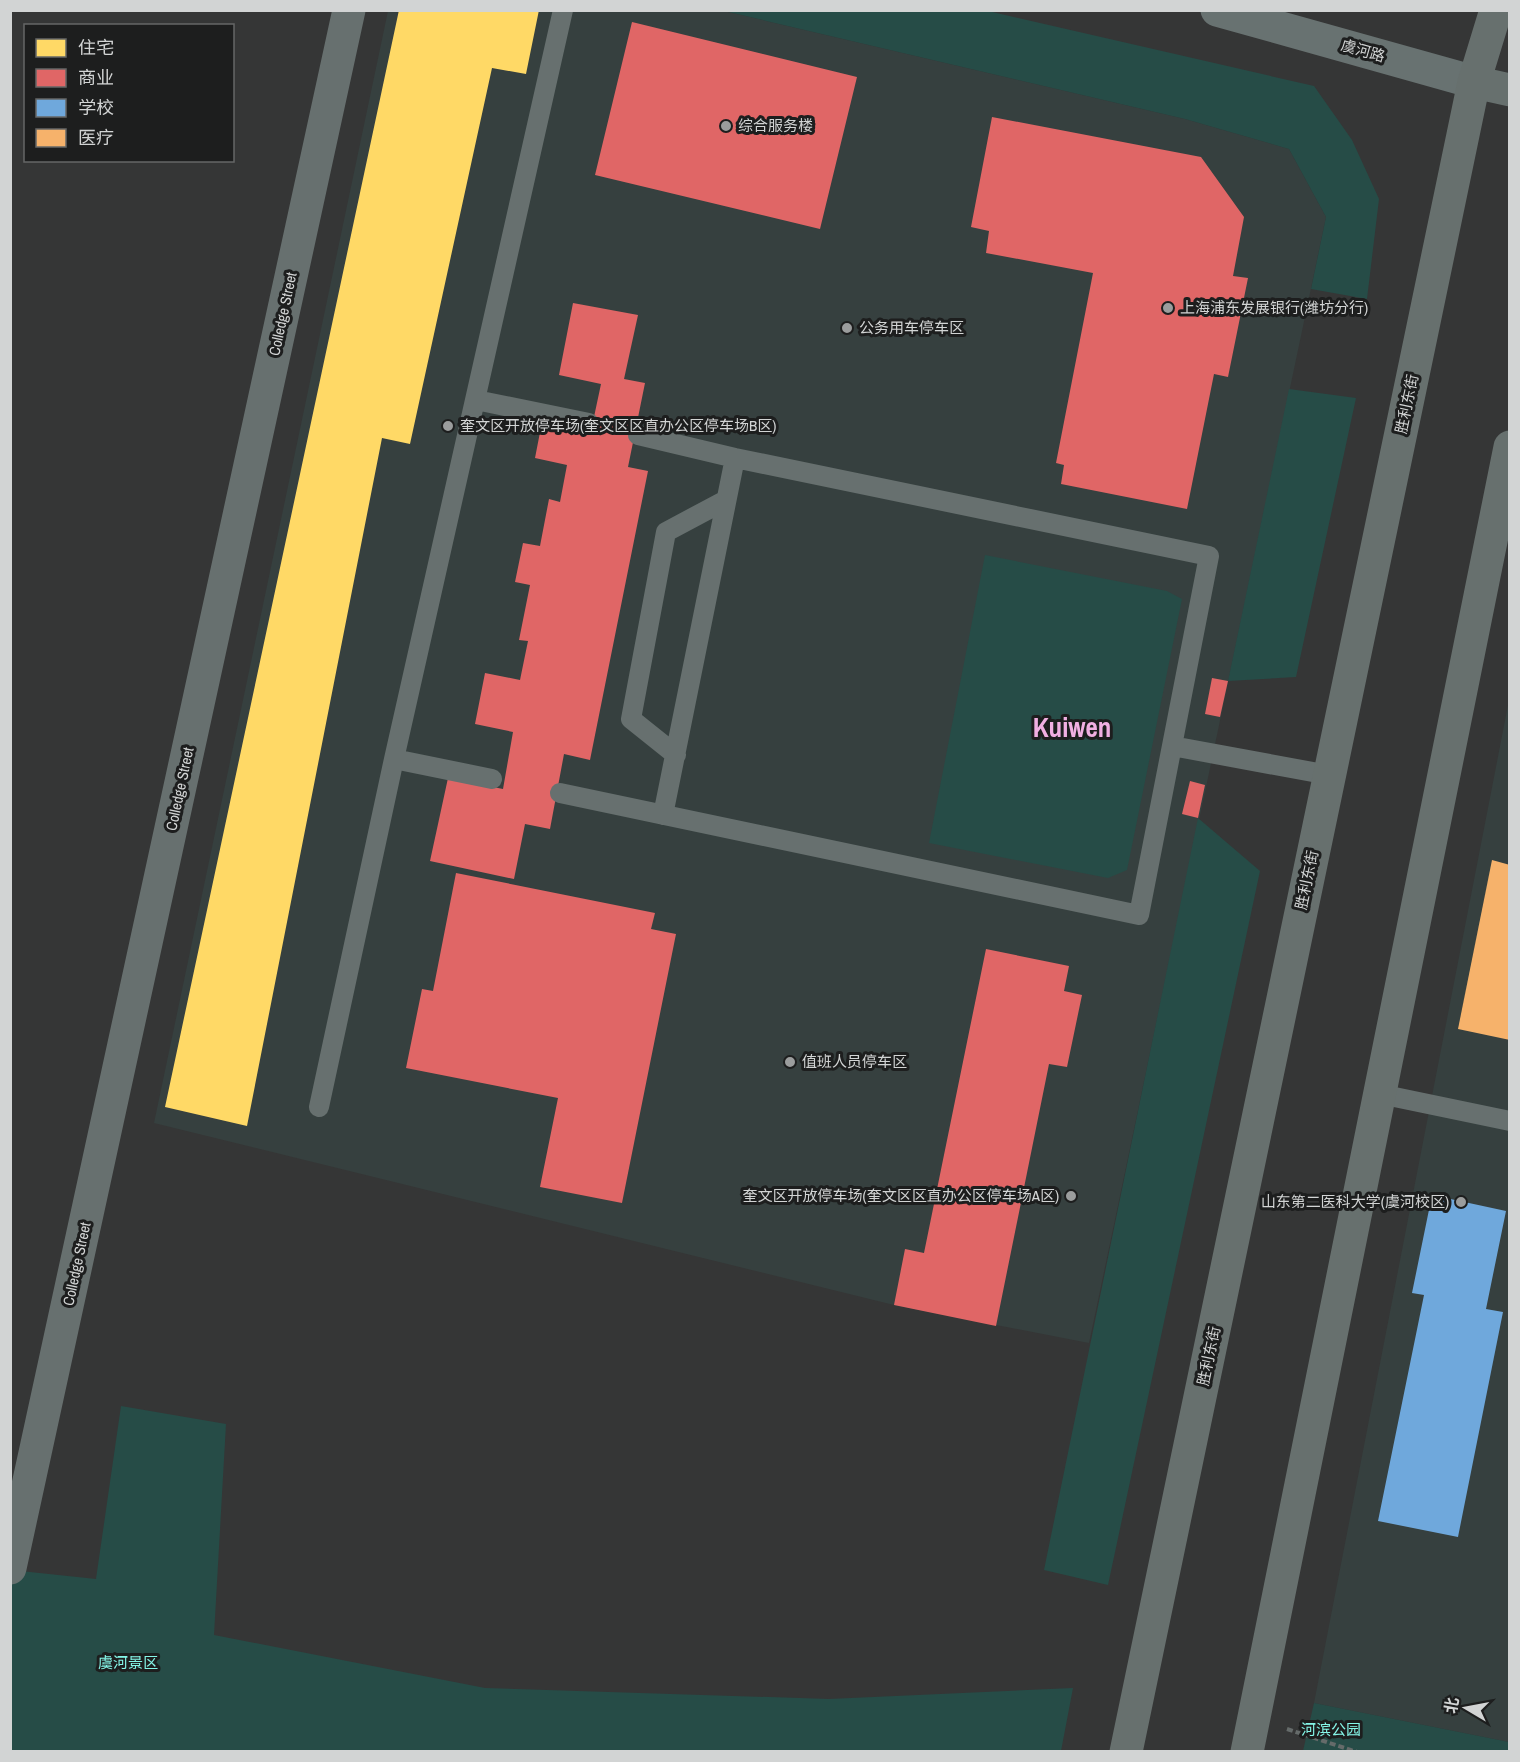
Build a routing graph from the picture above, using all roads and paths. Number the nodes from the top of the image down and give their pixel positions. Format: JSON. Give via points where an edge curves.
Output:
{"nodes":[{"id":1,"x":349,"y":10,"type":"edge"},
{"id":2,"x":563,"y":10,"type":"edge"},
{"id":3,"x":1217,"y":10,"type":"edge"},
{"id":4,"x":1497,"y":12,"type":"edge"},
{"id":5,"x":1474,"y":82,"type":"junction"},
{"id":6,"x":1509,"y":90,"type":"edge"},
{"id":7,"x":476,"y":400,"type":"junction"},
{"id":8,"x":589,"y":423,"type":"dead end"},
{"id":9,"x":638,"y":435,"type":"dead end"},
{"id":10,"x":1509,"y":447,"type":"edge"},
{"id":11,"x":735,"y":458,"type":"junction"},
{"id":12,"x":726,"y":500,"type":"junction"},
{"id":13,"x":1172,"y":746,"type":"junction"},
{"id":14,"x":676,"y":755,"type":"junction"},
{"id":15,"x":394,"y":759,"type":"junction"},
{"id":16,"x":1329,"y":775,"type":"junction"},
{"id":17,"x":492,"y":779,"type":"dead end"},
{"id":18,"x":560,"y":794,"type":"dead end"},
{"id":19,"x":663,"y":815,"type":"junction"},
{"id":20,"x":1380,"y":1094,"type":"junction"},
{"id":21,"x":319,"y":1107,"type":"dead end"},
{"id":22,"x":1509,"y":1121,"type":"edge"},
{"id":23,"x":10,"y":1568,"type":"edge"},
{"id":24,"x":1129,"y":1738,"type":"edge"},
{"id":25,"x":1250,"y":1738,"type":"edge"},
{"id":26,"x":1357,"y":1752,"type":"edge"}],
"edges":[{"from":1,"to":23,"type":"street","name":"Colledge Street"},
{"from":2,"to":7,"type":"lane"},
{"from":3,"to":5,"type":"main road","name":"虞河路"},
{"from":4,"to":5,"type":"main road","name":"胜利东街"},
{"from":5,"to":6,"type":"main road","name":"虞河路"},
{"from":5,"to":16,"type":"main road","name":"胜利东街"},
{"from":7,"to":8,"type":"lane"},
{"from":7,"to":15,"type":"lane"},
{"from":9,"to":11,"type":"lane"},
{"from":10,"to":20,"type":"main road"},
{"from":11,"to":12,"type":"lane"},
{"from":11,"to":13,"type":"lane","via":[[1209,556]]},
{"from":12,"to":14,"type":"lane"},
{"from":12,"to":14,"type":"lane","via":[[666,532],[631,719]]},
{"from":13,"to":16,"type":"lane"},
{"from":13,"to":19,"type":"lane","via":[[1139,915]]},
{"from":14,"to":19,"type":"lane"},
{"from":15,"to":17,"type":"lane"},
{"from":15,"to":21,"type":"lane"},
{"from":16,"to":24,"type":"main road","name":"胜利东街"},
{"from":18,"to":19,"type":"lane"},
{"from":20,"to":22,"type":"lane"},
{"from":20,"to":25,"type":"main road"},
{"from":25,"to":26,"type":"path"}]}
